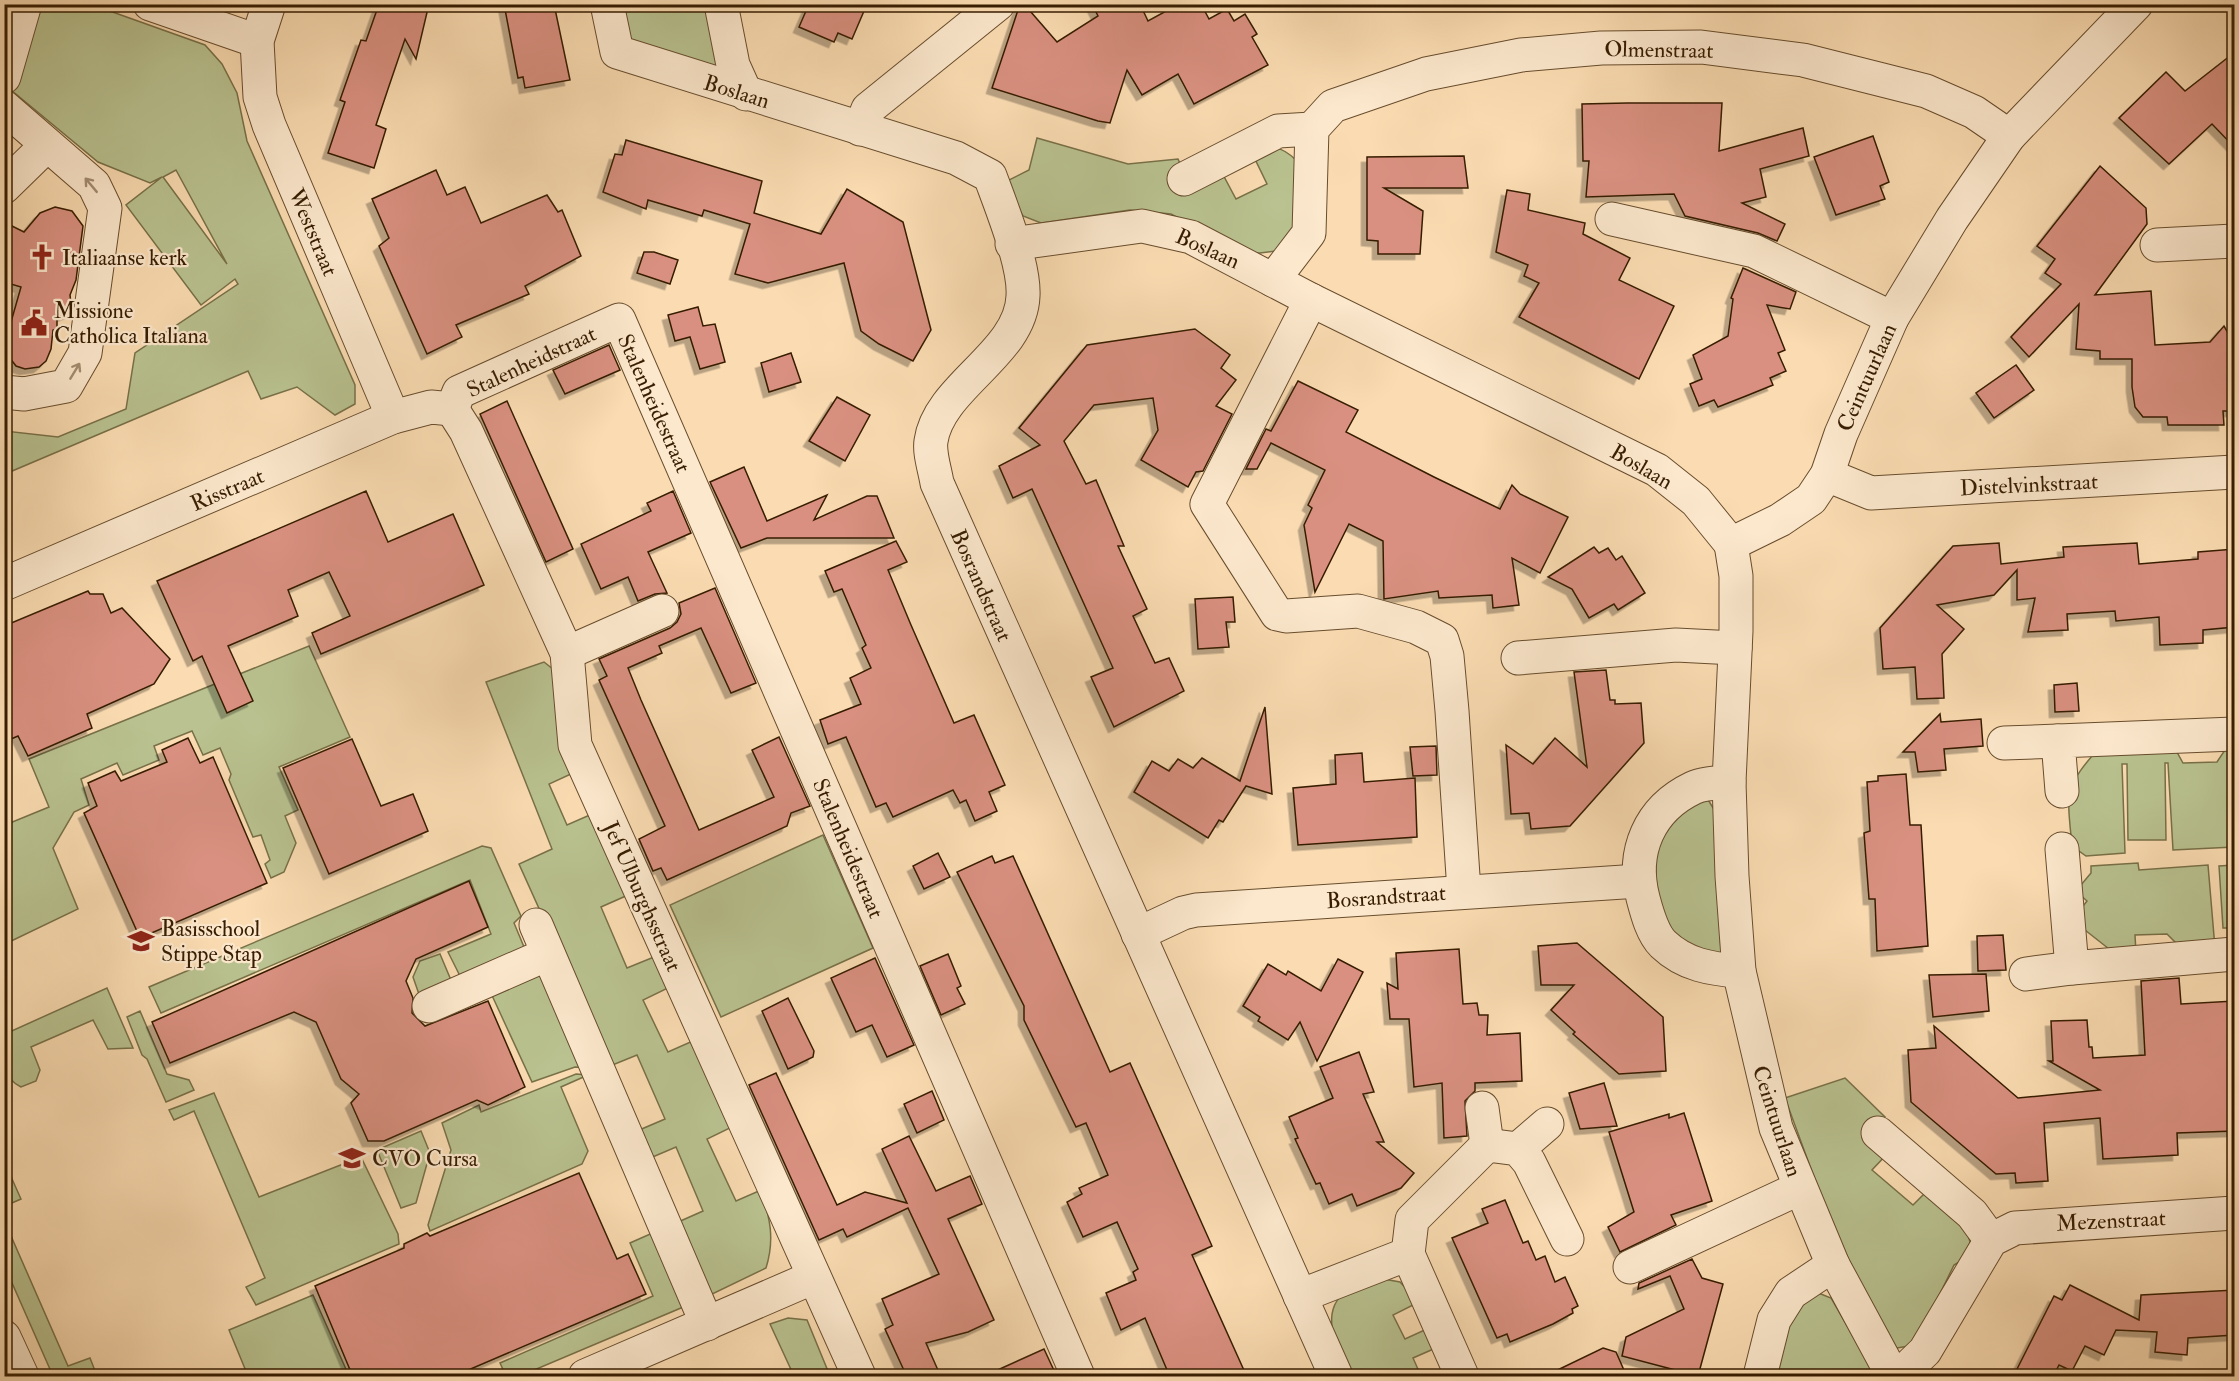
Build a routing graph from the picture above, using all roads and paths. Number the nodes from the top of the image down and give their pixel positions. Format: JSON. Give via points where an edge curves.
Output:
{"nodes":[{"id":1,"x":25,"y":4,"type":"edge"},
{"id":2,"x":150,"y":4,"type":"edge"},
{"id":3,"x":269,"y":4,"type":"edge"},
{"id":4,"x":607,"y":4,"type":"edge"},
{"id":5,"x":721,"y":4,"type":"edge"},
{"id":6,"x":998,"y":4,"type":"edge"},
{"id":7,"x":2136,"y":4,"type":"edge"},
{"id":8,"x":257,"y":41,"type":"junction"},
{"id":9,"x":4,"y":77,"type":"edge"},
{"id":10,"x":746,"y":94,"type":"junction"},
{"id":11,"x":4,"y":107,"type":"edge"},
{"id":12,"x":860,"y":129,"type":"junction"},
{"id":13,"x":1312,"y":129,"type":"junction"},
{"id":14,"x":2009,"y":136,"type":"junction"},
{"id":15,"x":47,"y":145,"type":"junction"},
{"id":16,"x":1184,"y":179,"type":"dead end"},
{"id":17,"x":4,"y":187,"type":"edge"},
{"id":18,"x":1612,"y":219,"type":"dead end"},
{"id":19,"x":2235,"y":241,"type":"edge"},
{"id":20,"x":1012,"y":244,"type":"junction"},
{"id":21,"x":2157,"y":245,"type":"dead end"},
{"id":22,"x":1273,"y":280,"type":"junction"},
{"id":23,"x":1311,"y":300,"type":"junction"},
{"id":24,"x":1892,"y":318,"type":"junction"},
{"id":25,"x":619,"y":320,"type":"joint"},
{"id":26,"x":4,"y":392,"type":"edge"},
{"id":27,"x":452,"y":409,"type":"junction"},
{"id":28,"x":393,"y":417,"type":"junction"},
{"id":29,"x":2235,"y":472,"type":"edge"},
{"id":30,"x":1827,"y":476,"type":"junction"},
{"id":31,"x":1731,"y":544,"type":"junction"},
{"id":32,"x":4,"y":584,"type":"edge"},
{"id":33,"x":662,"y":611,"type":"dead end"},
{"id":34,"x":1735,"y":648,"type":"junction"},
{"id":35,"x":567,"y":653,"type":"junction"},
{"id":36,"x":1518,"y":658,"type":"dead end"},
{"id":37,"x":2235,"y":734,"type":"edge"},
{"id":38,"x":2058,"y":741,"type":"junction"},
{"id":39,"x":2004,"y":743,"type":"dead end"},
{"id":40,"x":1729,"y":782,"type":"junction"},
{"id":41,"x":2062,"y":791,"type":"dead end"},
{"id":42,"x":2062,"y":849,"type":"dead end"},
{"id":43,"x":1639,"y":881,"type":"junction"},
{"id":44,"x":1464,"y":891,"type":"junction"},
{"id":45,"x":1138,"y":934,"type":"junction"},
{"id":46,"x":2235,"y":954,"type":"edge"},
{"id":47,"x":2072,"y":968,"type":"junction"},
{"id":48,"x":1739,"y":971,"type":"junction"},
{"id":49,"x":2026,"y":974,"type":"dead end"},
{"id":50,"x":429,"y":1006,"type":"dead end"},
{"id":51,"x":1482,"y":1108,"type":"dead end"},
{"id":52,"x":1547,"y":1124,"type":"dead end"},
{"id":53,"x":1878,"y":1133,"type":"dead end"},
{"id":54,"x":1486,"y":1145,"type":"junction"},
{"id":55,"x":1518,"y":1149,"type":"junction"},
{"id":56,"x":1800,"y":1188,"type":"junction"},
{"id":57,"x":2235,"y":1213,"type":"edge"},
{"id":58,"x":1568,"y":1239,"type":"dead end"},
{"id":59,"x":1991,"y":1240,"type":"junction"},
{"id":60,"x":1408,"y":1254,"type":"junction"},
{"id":61,"x":1833,"y":1265,"type":"junction"},
{"id":62,"x":1630,"y":1267,"type":"dead end"},
{"id":63,"x":814,"y":1277,"type":"junction"},
{"id":64,"x":1300,"y":1296,"type":"junction"},
{"id":65,"x":707,"y":1323,"type":"junction"},
{"id":66,"x":4,"y":1337,"type":"edge"},
{"id":67,"x":589,"y":1376,"type":"edge"},
{"id":68,"x":21,"y":1377,"type":"edge"},
{"id":69,"x":860,"y":1377,"type":"edge"},
{"id":70,"x":1078,"y":1377,"type":"edge"},
{"id":71,"x":1336,"y":1377,"type":"edge"},
{"id":72,"x":1462,"y":1377,"type":"edge"},
{"id":73,"x":1760,"y":1377,"type":"edge"},
{"id":74,"x":1893,"y":1377,"type":"edge"},
{"id":75,"x":1899,"y":1377,"type":"edge"}],
"edges":[{"from":1,"to":9,"type":"street"},
{"from":2,"to":8,"type":"street"},
{"from":3,"to":8,"type":"street","name":"Weststraat"},
{"from":4,"to":10,"type":"street","name":"Boslaan","via":[[617,52]]},
{"from":5,"to":10,"type":"street","via":[[733,65]]},
{"from":6,"to":12,"type":"street","via":[[868,109]]},
{"from":7,"to":14,"type":"street","name":"Ceintuurlaan"},
{"from":8,"to":28,"type":"street","name":"Weststraat","via":[[260,97],[269,125]]},
{"from":10,"to":12,"type":"street","name":"Boslaan"},
{"from":11,"to":15,"type":"street"},
{"from":12,"to":20,"type":"street","name":"Boslaan","via":[[956,158],[990,176]]},
{"from":13,"to":14,"type":"street","name":"Olmenstraat","via":[[1333,106],[1426,74],[1521,55],[1601,48],[1701,47],[1803,60],[1919,89],[1974,112]]},
{"from":13,"to":16,"type":"street","via":[[1278,131]]},
{"from":13,"to":22,"type":"street","via":[[1309,233]]},
{"from":14,"to":24,"type":"street","name":"Ceintuurlaan","via":[[1952,219]]},
{"from":15,"to":17,"type":"street"},
{"from":26,"to":15,"type":"street","one_way":true,"via":[[24,394],[66,386],[86,353],[105,208],[94,185]]},
{"from":18,"to":24,"type":"street","via":[[1754,251]]},
{"from":19,"to":21,"type":"street"},
{"from":20,"to":22,"type":"street","name":"Boslaan","via":[[1147,226],[1191,237]]},
{"from":20,"to":45,"type":"street","name":"Bosrandstraat","via":[[1024,295],[1019,316],[1006,338],[944,411],[931,442],[937,483]]},
{"from":22,"to":23,"type":"street","name":"Boslaan"},
{"from":23,"to":31,"type":"street","name":"Boslaan","via":[[1657,470],[1696,501]]},
{"from":23,"to":44,"type":"street","via":[[1207,504],[1277,614],[1358,611],[1416,627],[1442,640],[1452,711]]},
{"from":24,"to":30,"type":"street","name":"Ceintuurlaan","via":[[1840,434]]},
{"from":25,"to":27,"type":"street","name":"Stalenheidstraat","via":[[459,392]]},
{"from":25,"to":70,"type":"street","name":"Stalenheidestraat"},
{"from":27,"to":28,"type":"street","name":"Risstraat","via":[[431,407]]},
{"from":27,"to":35,"type":"street","name":"Jef Ulburghsstraat","via":[[466,431]]},
{"from":28,"to":32,"type":"street","name":"Risstraat"},
{"from":29,"to":30,"type":"street","name":"Distelvinkstraat","via":[[1872,493]]},
{"from":30,"to":31,"type":"street","name":"Ceintuurlaan","via":[[1811,499],[1780,520]]},
{"from":31,"to":34,"type":"street","name":"Ceintuurlaan","via":[[1736,576]]},
{"from":33,"to":35,"type":"street"},
{"from":34,"to":36,"type":"street","via":[[1676,645]]},
{"from":34,"to":40,"type":"street","name":"Ceintuurlaan"},
{"from":35,"to":63,"type":"street","name":"Jef Ulburghsstraat","via":[[575,745]]},
{"from":37,"to":38,"type":"street"},
{"from":38,"to":39,"type":"street"},
{"from":38,"to":41,"type":"street"},
{"from":40,"to":43,"type":"street","via":[[1695,787],[1667,804],[1650,824],[1640,850]]},
{"from":40,"to":48,"type":"street","name":"Ceintuurlaan"},
{"from":42,"to":47,"type":"street"},
{"from":43,"to":44,"type":"street","name":"Bosrandstraat"},
{"from":43,"to":48,"type":"street","via":[[1648,917],[1662,943],[1692,963],[1709,969]]},
{"from":44,"to":45,"type":"street","name":"Bosrandstraat","via":[[1196,910]]},
{"from":45,"to":64,"type":"street","name":"Bosrandstraat"},
{"from":46,"to":47,"type":"street"},
{"from":47,"to":49,"type":"street"},
{"from":48,"to":56,"type":"street","name":"Ceintuurlaan","via":[[1776,1128]]},
{"from":50,"to":65,"type":"street","via":[[542,939]]},
{"from":51,"to":54,"type":"street"},
{"from":52,"to":55,"type":"street"},
{"from":53,"to":59,"type":"street","via":[[1972,1214]]},
{"from":54,"to":55,"type":"street"},
{"from":54,"to":60,"type":"street","via":[[1412,1220]]},
{"from":55,"to":58,"type":"street"},
{"from":56,"to":61,"type":"street","name":"Ceintuurlaan"},
{"from":56,"to":62,"type":"street"},
{"from":57,"to":59,"type":"street","name":"Mezenstraat","via":[[2033,1225],[2015,1228]]},
{"from":59,"to":75,"type":"street","via":[[1925,1351]]},
{"from":60,"to":64,"type":"street"},
{"from":60,"to":72,"type":"street"},
{"from":61,"to":73,"type":"street","via":[[1791,1293],[1774,1320]]},
{"from":61,"to":74,"type":"street","name":"Ceintuurlaan"},
{"from":63,"to":65,"type":"street"},
{"from":63,"to":69,"type":"street","name":"Jef Ulburghsstraat"},
{"from":64,"to":71,"type":"street","name":"Bosrandstraat"},
{"from":65,"to":67,"type":"street"},
{"from":66,"to":68,"type":"street"}]}
